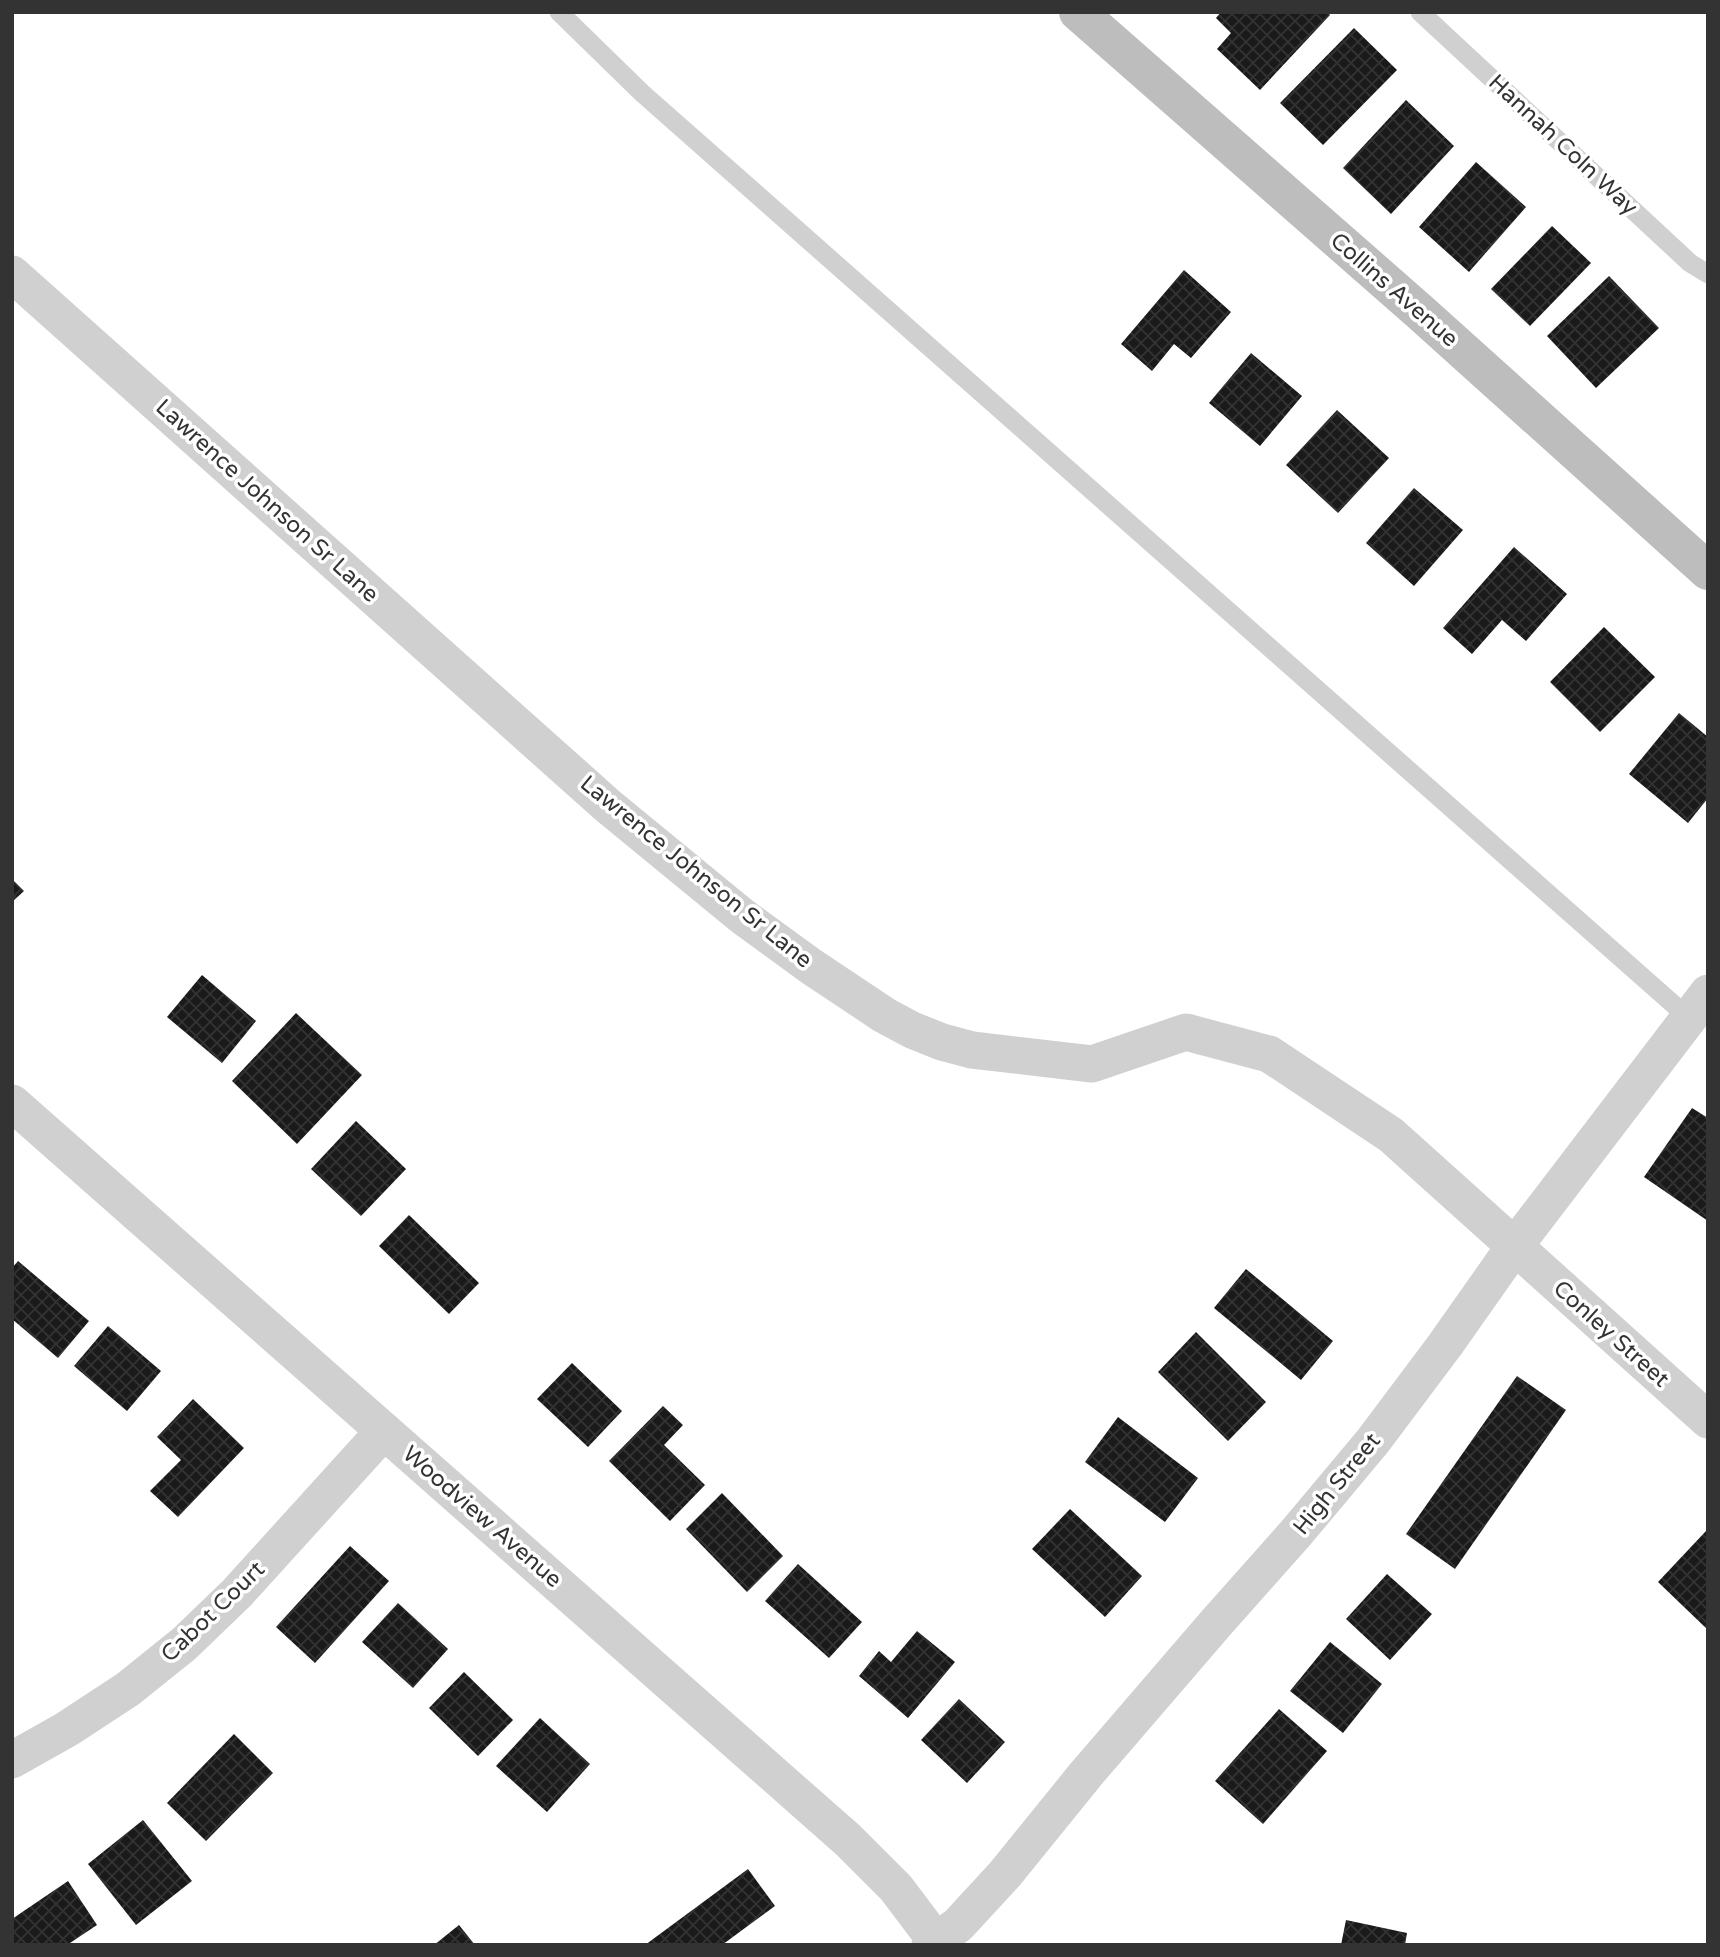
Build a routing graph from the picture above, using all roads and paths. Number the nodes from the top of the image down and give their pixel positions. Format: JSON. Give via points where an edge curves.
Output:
{"nodes":[{"id":1,"x":559,"y":12,"type":"edge"},
{"id":2,"x":1078,"y":12,"type":"edge"},
{"id":3,"x":1420,"y":12,"type":"edge"},
{"id":4,"x":12,"y":274,"type":"edge"},
{"id":5,"x":1708,"y":274,"type":"edge"},
{"id":6,"x":1708,"y":571,"type":"edge"},
{"id":7,"x":1698,"y":1005,"type":"edge"},
{"id":8,"x":12,"y":1103,"type":"edge"},
{"id":9,"x":1514,"y":1247,"type":"junction"},
{"id":10,"x":1708,"y":1420,"type":"edge"},
{"id":11,"x":384,"y":1431,"type":"junction"},
{"id":12,"x":12,"y":1760,"type":"edge"},
{"id":13,"x":935,"y":1943,"type":"edge"}],
"edges":[{"from":1,"to":7,"type":"lane","via":[[642,93]]},
{"from":2,"to":6,"type":"street","name":"Collins Avenue"},
{"from":3,"to":5,"type":"lane","name":"Hannah Coln Way","via":[[1690,263]]},
{"from":4,"to":9,"type":"street","name":"Lawrence Johnson Sr Lane","via":[[608,806],[742,916],[884,1015],[942,1042],[972,1050],[1092,1064],[1186,1032],[1269,1054],[1391,1135]]},
{"from":7,"to":9,"type":"street","name":"High Street"},
{"from":8,"to":11,"type":"street","name":"Woodview Avenue"},
{"from":9,"to":10,"type":"street","name":"Conley Street"},
{"from":9,"to":13,"type":"street","name":"High Street","via":[[1373,1441],[1296,1534],[1005,1874]]},
{"from":11,"to":12,"type":"street","name":"Cabot Court","via":[[237,1593],[184,1644],[128,1689]]},
{"from":11,"to":13,"type":"street","name":"Woodview Avenue","via":[[848,1840],[896,1888]]}]}
